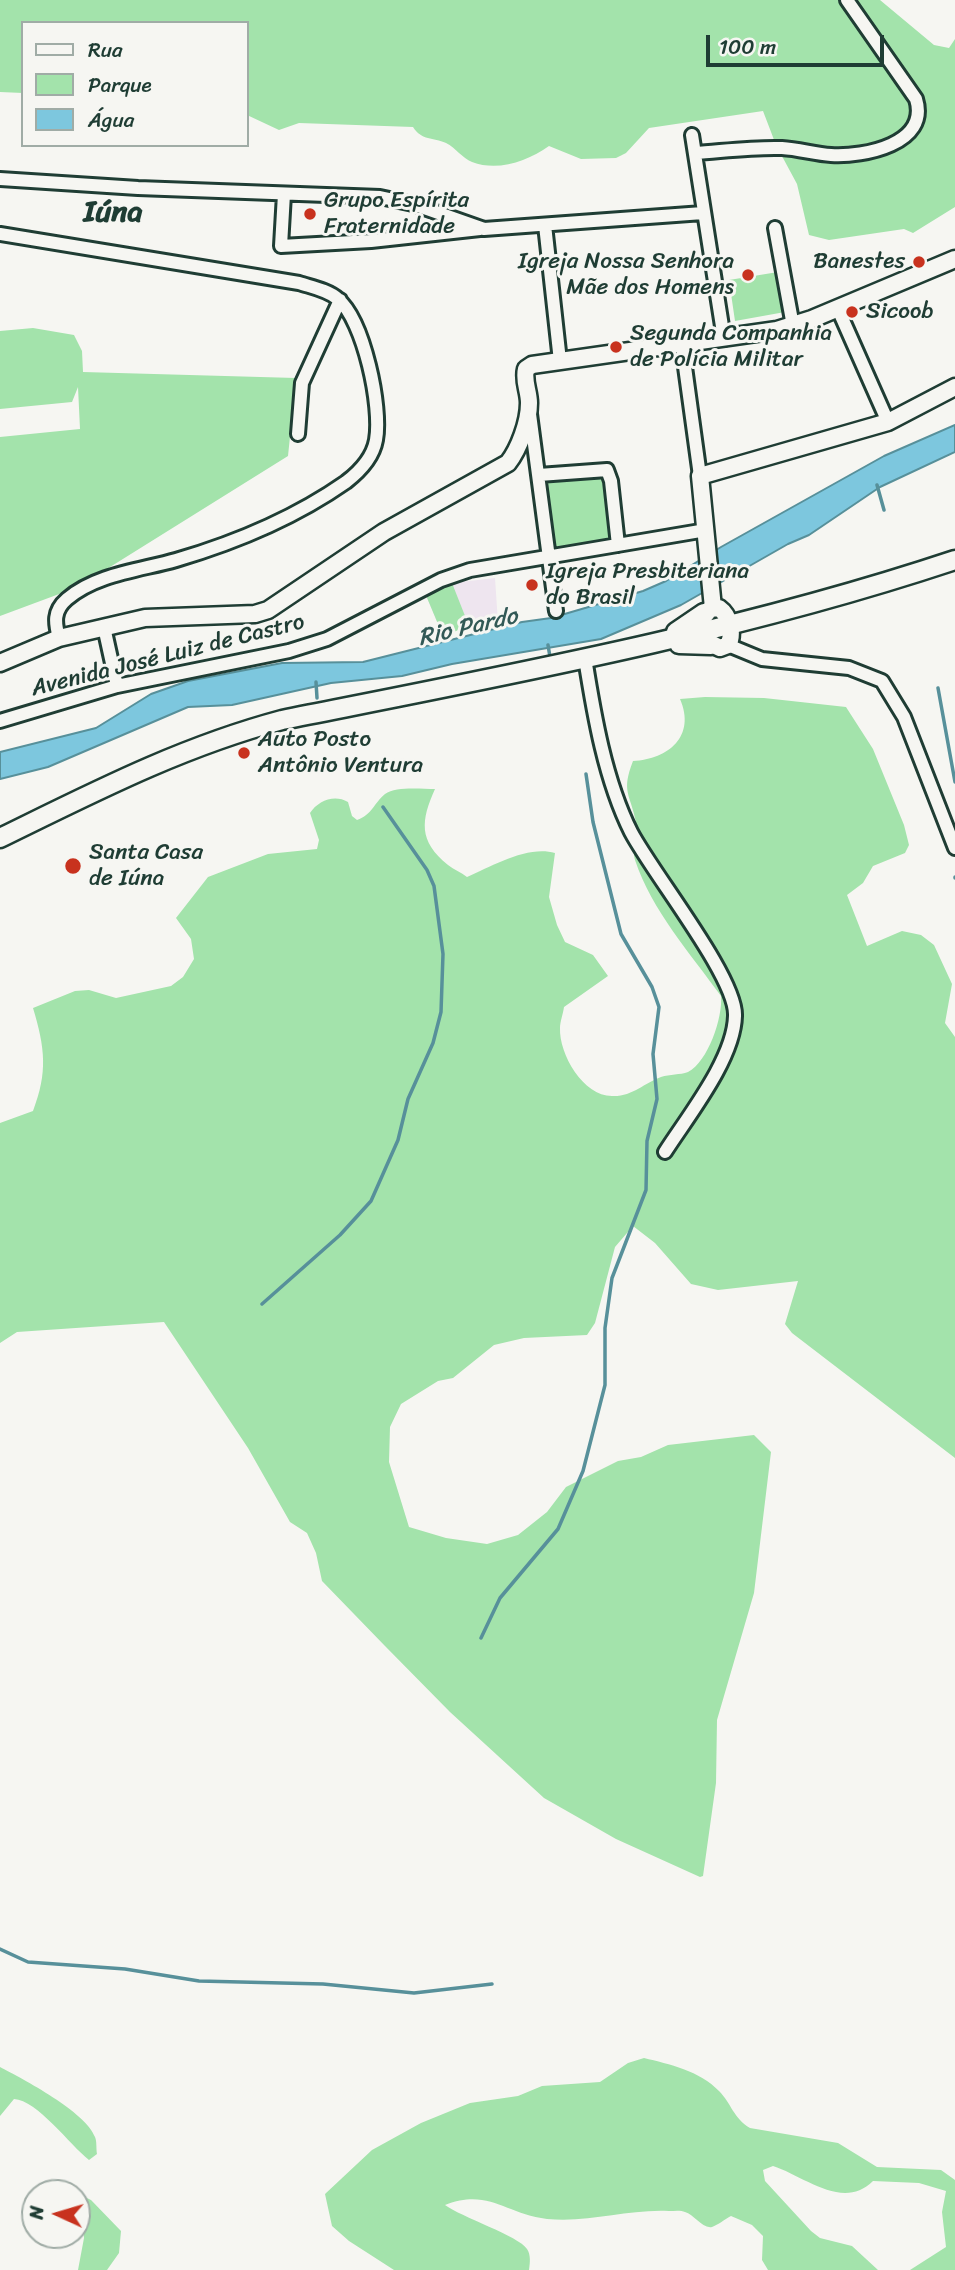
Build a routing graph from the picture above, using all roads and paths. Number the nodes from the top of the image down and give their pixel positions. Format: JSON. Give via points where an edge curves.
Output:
{"nodes":[{"id":1,"x":847,"y":0,"type":"edge"},
{"id":2,"x":692,"y":135,"type":"dead end"},
{"id":3,"x":695,"y":153,"type":"junction"},
{"id":4,"x":0,"y":179,"type":"edge"},
{"id":5,"x":284,"y":194,"type":"junction"},
{"id":6,"x":703,"y":213,"type":"junction"},
{"id":7,"x":544,"y":225,"type":"junction"},
{"id":8,"x":775,"y":228,"type":"dead end"},
{"id":9,"x":484,"y":229,"type":"junction"},
{"id":10,"x":0,"y":234,"type":"edge"},
{"id":11,"x":955,"y":259,"type":"edge"},
{"id":12,"x":340,"y":300,"type":"junction"},
{"id":13,"x":838,"y":309,"type":"junction"},
{"id":14,"x":793,"y":326,"type":"junction"},
{"id":15,"x":724,"y":339,"type":"junction"},
{"id":16,"x":682,"y":345,"type":"junction"},
{"id":17,"x":561,"y":361,"type":"junction"},
{"id":18,"x":955,"y":387,"type":"edge"},
{"id":19,"x":529,"y":404,"type":"junction"},
{"id":20,"x":888,"y":422,"type":"junction"},
{"id":21,"x":298,"y":434,"type":"dead end"},
{"id":22,"x":538,"y":475,"type":"junction"},
{"id":23,"x":700,"y":476,"type":"junction"},
{"id":24,"x":706,"y":530,"type":"junction"},
{"id":25,"x":618,"y":545,"type":"junction"},
{"id":26,"x":549,"y":558,"type":"junction"},
{"id":27,"x":955,"y":560,"type":"edge"},
{"id":28,"x":556,"y":611,"type":"dead end"},
{"id":29,"x":715,"y":623,"type":"junction"},
{"id":30,"x":104,"y":627,"type":"junction"},
{"id":31,"x":60,"y":638,"type":"junction"},
{"id":32,"x":647,"y":644,"type":"junction"},
{"id":33,"x":585,"y":658,"type":"junction"},
{"id":34,"x":0,"y":663,"type":"edge"},
{"id":35,"x":117,"y":686,"type":"junction"},
{"id":36,"x":0,"y":721,"type":"edge"},
{"id":37,"x":0,"y":838,"type":"edge"},
{"id":38,"x":955,"y":848,"type":"edge"},
{"id":39,"x":665,"y":1152,"type":"dead end"}],
"edges":[{"from":1,"to":3,"type":"street","via":[[916,99],[917,122],[906,137],[861,154],[782,148]]},
{"from":2,"to":3,"type":"street"},
{"from":3,"to":6,"type":"street"},
{"from":4,"to":5,"type":"street"},
{"from":5,"to":9,"type":"street","via":[[397,199]]},
{"from":5,"to":9,"type":"street","via":[[281,246]]},
{"from":6,"to":7,"type":"street"},
{"from":6,"to":15,"type":"street"},
{"from":7,"to":9,"type":"street"},
{"from":7,"to":17,"type":"street"},
{"from":8,"to":14,"type":"street"},
{"from":10,"to":12,"type":"street","via":[[299,283]]},
{"from":11,"to":13,"type":"street"},
{"from":12,"to":21,"type":"street","via":[[303,383]]},
{"from":12,"to":31,"type":"street","via":[[359,334],[376,404],[376,440],[365,464],[348,481],[295,513],[179,559],[89,585],[65,600],[57,612]]},
{"from":13,"to":14,"type":"street"},
{"from":13,"to":20,"type":"street"},
{"from":14,"to":15,"type":"street"},
{"from":15,"to":16,"type":"street"},
{"from":16,"to":17,"type":"street"},
{"from":16,"to":23,"type":"street"},
{"from":17,"to":19,"type":"street","via":[[529,366],[525,376]]},
{"from":18,"to":20,"type":"street"},
{"from":19,"to":22,"type":"street"},
{"from":19,"to":30,"type":"street","via":[[519,443],[508,463],[384,532],[281,603],[255,614],[145,618]]},
{"from":20,"to":23,"type":"street"},
{"from":22,"to":25,"type":"street","via":[[607,470]]},
{"from":22,"to":26,"type":"street"},
{"from":23,"to":24,"type":"street"},
{"from":24,"to":25,"type":"street","name":"Avenida José Luiz de Castro"},
{"from":24,"to":29,"type":"street"},
{"from":25,"to":26,"type":"street","name":"Avenida José Luiz de Castro"},
{"from":26,"to":28,"type":"street"},
{"from":26,"to":35,"type":"street","name":"Avenida José Luiz de Castro","via":[[456,574],[327,639],[289,651]]},
{"from":27,"to":29,"type":"main road","via":[[895,580]]},
{"from":29,"to":32,"type":"main road"},
{"from":29,"to":32,"type":"main road","via":[[687,627]]},
{"from":29,"to":38,"type":"street","via":[[762,659],[849,668],[882,681],[904,717]]},
{"from":30,"to":31,"type":"street"},
{"from":30,"to":35,"type":"street"},
{"from":31,"to":34,"type":"street"},
{"from":32,"to":33,"type":"main road"},
{"from":33,"to":37,"type":"main road","via":[[222,736],[148,766]]},
{"from":33,"to":39,"type":"street","via":[[603,748],[630,830],[717,965],[734,1007],[734,1028],[722,1060]]},
{"from":35,"to":36,"type":"street","name":"Avenida José Luiz de Castro"}]}
